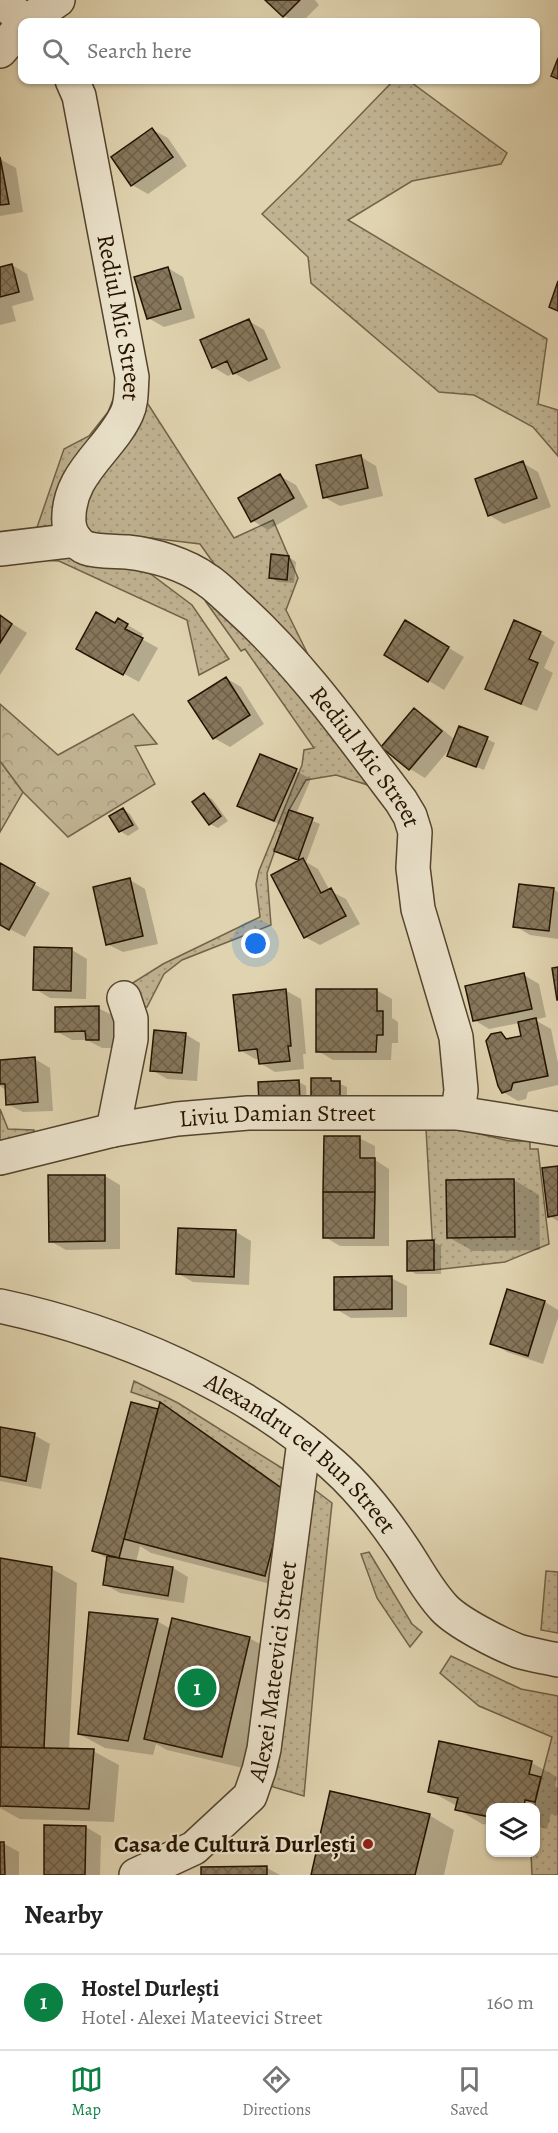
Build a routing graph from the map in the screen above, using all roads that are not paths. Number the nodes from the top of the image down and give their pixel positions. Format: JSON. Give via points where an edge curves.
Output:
{"nodes":[{"id":1,"x":1,"y":0,"type":"edge"},
{"id":2,"x":58,"y":0,"type":"edge"},
{"id":3,"x":18,"y":18,"type":"edge"},
{"id":4,"x":32,"y":18,"type":"edge"},
{"id":5,"x":18,"y":31,"type":"edge"},
{"id":6,"x":0,"y":51,"type":"edge"},
{"id":7,"x":74,"y":84,"type":"edge"},
{"id":8,"x":76,"y":540,"type":"junction"},
{"id":9,"x":0,"y":549,"type":"edge"},
{"id":10,"x":124,"y":998,"type":"dead end"},
{"id":11,"x":458,"y":1113,"type":"junction"},
{"id":12,"x":558,"y":1129,"type":"edge"},
{"id":13,"x":112,"y":1130,"type":"junction"},
{"id":14,"x":0,"y":1158,"type":"edge"},
{"id":15,"x":0,"y":1306,"type":"edge"},
{"id":16,"x":304,"y":1441,"type":"junction"},
{"id":17,"x":558,"y":1660,"type":"edge"},
{"id":18,"x":136,"y":1875,"type":"edge"}],
"edges":[{"from":1,"to":3,"type":"street"},
{"from":2,"to":4,"type":"street"},
{"from":5,"to":6,"type":"street"},
{"from":7,"to":8,"type":"street","name":"Rediul Mic Street","via":[[132,377],[128,411],[89,465],[72,497],[69,522]]},
{"from":8,"to":9,"type":"street","name":"Rediul Mic Street"},
{"from":8,"to":11,"type":"street","name":"Rediul Mic Street","via":[[86,548],[174,563],[207,579],[291,660],[401,801],[415,832],[413,868],[418,909],[456,1037],[461,1090]]},
{"from":10,"to":13,"type":"street","via":[[131,1039]]},
{"from":11,"to":12,"type":"street","name":"Liviu Damian Street"},
{"from":11,"to":13,"type":"street","name":"Liviu Damian Street","via":[[248,1113]]},
{"from":13,"to":14,"type":"street","name":"Liviu Damian Street"},
{"from":15,"to":16,"type":"street","name":"Alexandru cel Bun Street","via":[[107,1336],[163,1359],[247,1403]]},
{"from":16,"to":17,"type":"street","name":"Alexandru cel Bun Street","via":[[334,1466],[380,1515],[445,1609],[518,1651]]},
{"from":16,"to":18,"type":"street","name":"Alexei Mateevici Street","via":[[264,1749],[250,1796],[194,1848]]}]}
